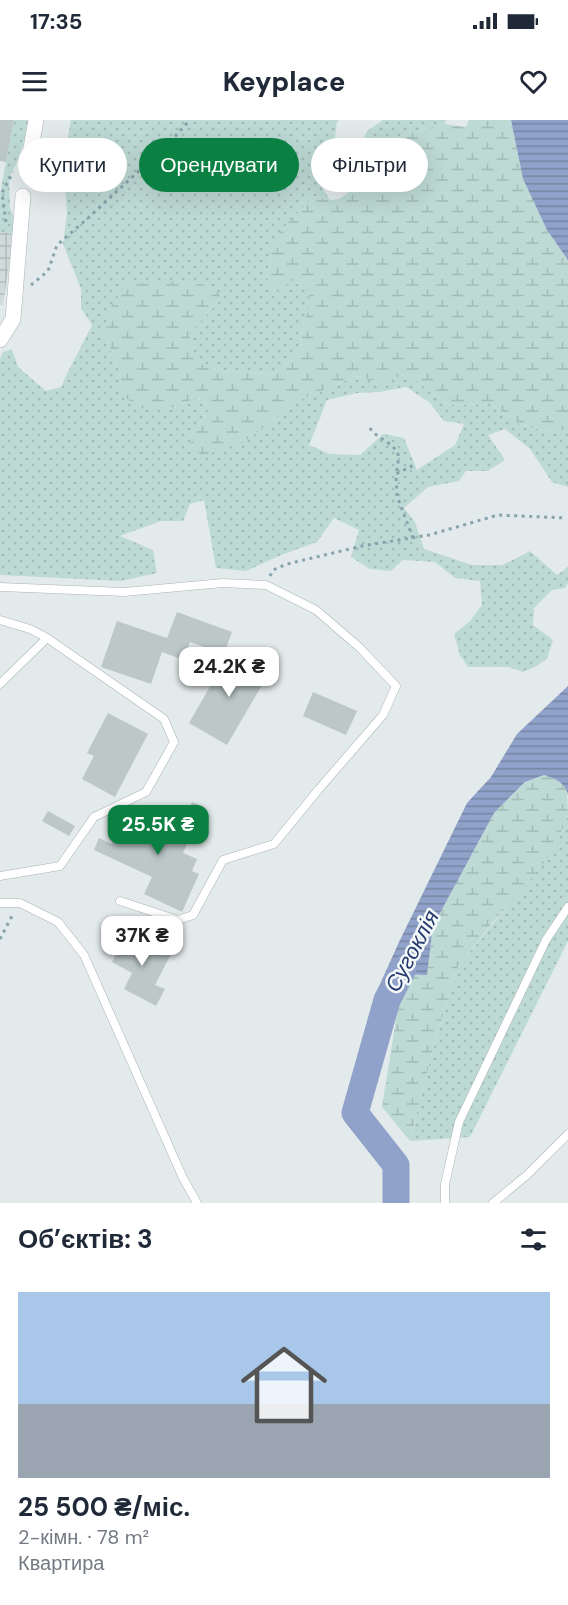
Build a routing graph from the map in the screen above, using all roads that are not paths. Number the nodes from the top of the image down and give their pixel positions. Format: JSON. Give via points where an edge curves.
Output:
{"nodes":[{"id":1,"x":36,"y":120,"type":"edge"},
{"id":2,"x":33,"y":138,"type":"edge"},
{"id":3,"x":23,"y":196,"type":"dead end"},
{"id":4,"x":0,"y":340,"type":"edge"},
{"id":5,"x":0,"y":587,"type":"edge"},
{"id":6,"x":0,"y":620,"type":"edge"},
{"id":7,"x":47,"y":638,"type":"junction"},
{"id":8,"x":0,"y":684,"type":"edge"},
{"id":9,"x":0,"y":876,"type":"edge"},
{"id":10,"x":120,"y":901,"type":"dead end"},
{"id":11,"x":0,"y":903,"type":"edge"},
{"id":12,"x":568,"y":907,"type":"edge"},
{"id":13,"x":568,"y":1134,"type":"edge"},
{"id":14,"x":197,"y":1203,"type":"edge"},
{"id":15,"x":445,"y":1203,"type":"edge"},
{"id":16,"x":493,"y":1203,"type":"edge"}],
"edges":[{"from":1,"to":2,"type":"street"},
{"from":3,"to":4,"type":"street","via":[[13,319]]},
{"from":5,"to":10,"type":"lane","via":[[124,592],[223,583],[266,585],[316,610],[396,686],[383,716],[274,844],[223,860],[193,915],[178,920]]},
{"from":6,"to":7,"type":"lane"},
{"from":7,"to":8,"type":"lane"},
{"from":7,"to":9,"type":"lane","via":[[164,719],[174,742],[146,792],[94,817],[60,866]]},
{"from":11,"to":14,"type":"lane","via":[[20,903],[58,922],[84,955]]},
{"from":12,"to":15,"type":"lane","via":[[546,940],[459,1122],[445,1184]]},
{"from":13,"to":16,"type":"lane"}]}
